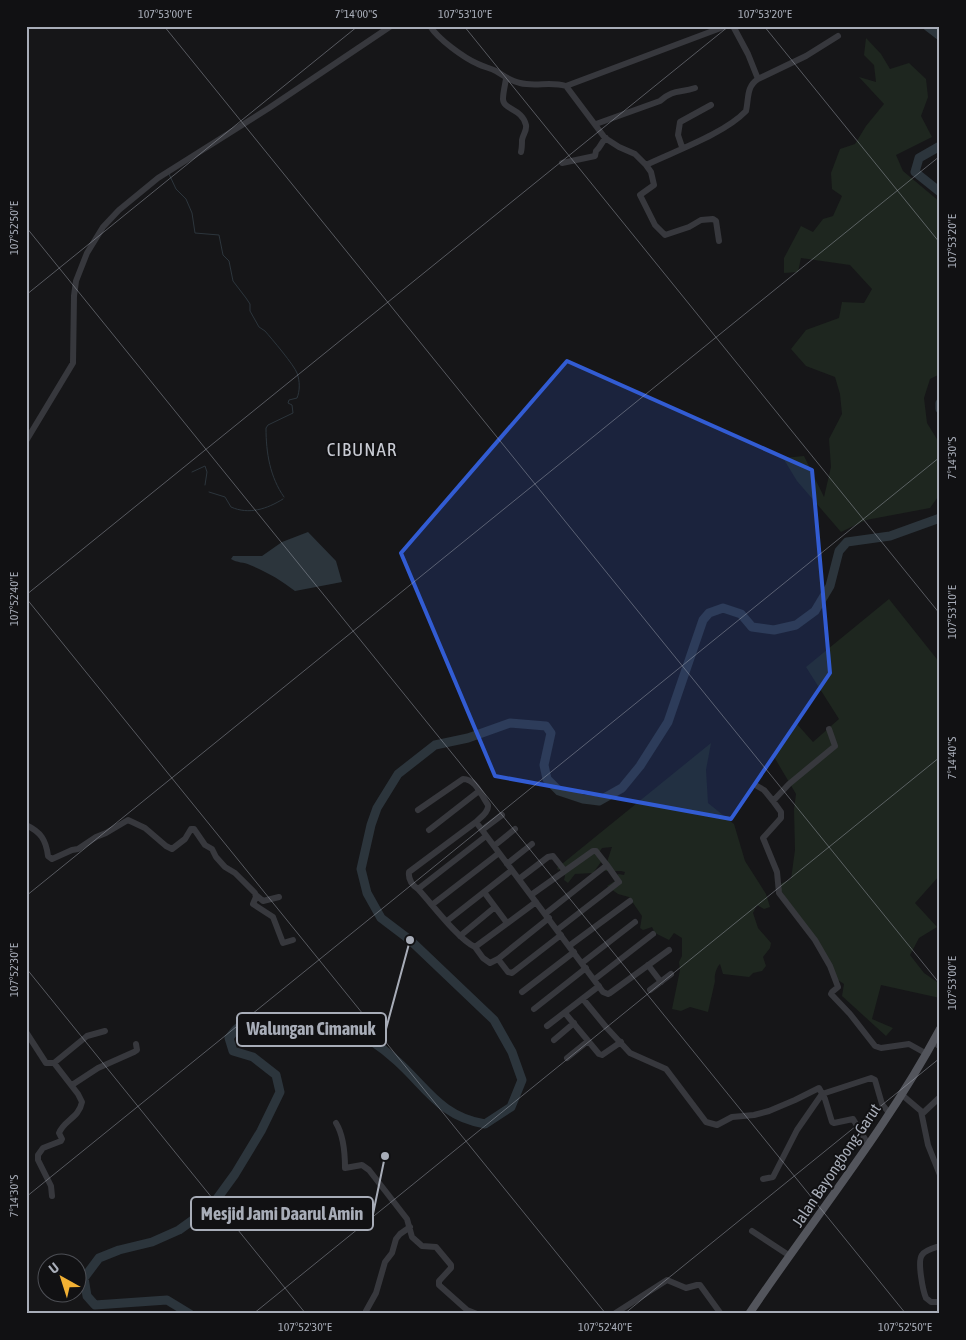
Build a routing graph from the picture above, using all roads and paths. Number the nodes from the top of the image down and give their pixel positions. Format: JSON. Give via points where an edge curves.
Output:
{"nodes":[{"id":1,"x":390,"y":26,"type":"edge"},
{"id":2,"x":430,"y":26,"type":"edge"},
{"id":3,"x":726,"y":26,"type":"edge"},
{"id":4,"x":734,"y":26,"type":"edge"},
{"id":5,"x":838,"y":36,"type":"dead end"},
{"id":6,"x":506,"y":79,"type":"junction"},
{"id":7,"x":758,"y":79,"type":"junction"},
{"id":8,"x":566,"y":86,"type":"junction"},
{"id":9,"x":695,"y":88,"type":"dead end"},
{"id":10,"x":710,"y":104,"type":"dead end"},
{"id":11,"x":596,"y":124,"type":"junction"},
{"id":12,"x":606,"y":138,"type":"junction"},
{"id":13,"x":682,"y":147,"type":"junction"},
{"id":14,"x":521,"y":152,"type":"dead end"},
{"id":15,"x":562,"y":163,"type":"dead end"},
{"id":16,"x":646,"y":164,"type":"junction"},
{"id":17,"x":719,"y":241,"type":"dead end"},
{"id":18,"x":26,"y":441,"type":"edge"},
{"id":19,"x":830,"y":729,"type":"dead end"},
{"id":20,"x":756,"y":786,"type":"dead end"},
{"id":21,"x":479,"y":791,"type":"junction"},
{"id":22,"x":773,"y":801,"type":"junction"},
{"id":23,"x":418,"y":810,"type":"dead end"},
{"id":24,"x":502,"y":814,"type":"dead end"},
{"id":25,"x":476,"y":822,"type":"junction"},
{"id":26,"x":26,"y":824,"type":"edge"},
{"id":27,"x":515,"y":829,"type":"dead end"},
{"id":28,"x":429,"y":830,"type":"dead end"},
{"id":29,"x":482,"y":830,"type":"junction"},
{"id":30,"x":486,"y":836,"type":"junction"},
{"id":31,"x":532,"y":844,"type":"dead end"},
{"id":32,"x":494,"y":846,"type":"junction"},
{"id":33,"x":499,"y":853,"type":"junction"},
{"id":34,"x":507,"y":864,"type":"junction"},
{"id":35,"x":607,"y":865,"type":"junction"},
{"id":36,"x":512,"y":870,"type":"junction"},
{"id":37,"x":565,"y":871,"type":"junction"},
{"id":38,"x":518,"y":879,"type":"junction"},
{"id":39,"x":418,"y":889,"type":"junction"},
{"id":40,"x":484,"y":892,"type":"junction"},
{"id":41,"x":256,"y":895,"type":"junction"},
{"id":42,"x":531,"y":895,"type":"junction"},
{"id":43,"x":279,"y":897,"type":"dead end"},
{"id":44,"x":630,"y":901,"type":"dead end"},
{"id":45,"x":536,"y":902,"type":"junction"},
{"id":46,"x":433,"y":904,"type":"junction"},
{"id":47,"x":495,"y":907,"type":"junction"},
{"id":48,"x":547,"y":916,"type":"junction"},
{"id":49,"x":447,"y":921,"type":"junction"},
{"id":50,"x":635,"y":922,"type":"dead end"},
{"id":51,"x":507,"y":923,"type":"junction"},
{"id":52,"x":559,"y":932,"type":"junction"},
{"id":53,"x":653,"y":934,"type":"dead end"},
{"id":54,"x":460,"y":936,"type":"junction"},
{"id":55,"x":293,"y":940,"type":"dead end"},
{"id":56,"x":476,"y":947,"type":"junction"},
{"id":57,"x":572,"y":949,"type":"junction"},
{"id":58,"x":669,"y":950,"type":"dead end"},
{"id":59,"x":498,"y":959,"type":"junction"},
{"id":60,"x":584,"y":965,"type":"junction"},
{"id":61,"x":648,"y":965,"type":"junction"},
{"id":62,"x":671,"y":974,"type":"dead end"},
{"id":63,"x":595,"y":979,"type":"junction"},
{"id":64,"x":661,"y":982,"type":"junction"},
{"id":65,"x":600,"y":986,"type":"junction"},
{"id":66,"x":650,"y":990,"type":"dead end"},
{"id":67,"x":522,"y":992,"type":"dead end"},
{"id":68,"x":583,"y":999,"type":"junction"},
{"id":69,"x":534,"y":1009,"type":"dead end"},
{"id":70,"x":565,"y":1013,"type":"junction"},
{"id":71,"x":574,"y":1023,"type":"junction"},
{"id":72,"x":547,"y":1026,"type":"dead end"},
{"id":73,"x":940,"y":1029,"type":"edge"},
{"id":74,"x":26,"y":1032,"type":"edge"},
{"id":75,"x":105,"y":1032,"type":"dead end"},
{"id":76,"x":554,"y":1040,"type":"dead end"},
{"id":77,"x":588,"y":1040,"type":"junction"},
{"id":78,"x":933,"y":1041,"type":"junction"},
{"id":79,"x":621,"y":1042,"type":"junction"},
{"id":80,"x":136,"y":1044,"type":"dead end"},
{"id":81,"x":940,"y":1047,"type":"edge"},
{"id":82,"x":928,"y":1054,"type":"junction"},
{"id":83,"x":568,"y":1058,"type":"dead end"},
{"id":84,"x":54,"y":1063,"type":"junction"},
{"id":85,"x":72,"y":1085,"type":"junction"},
{"id":86,"x":822,"y":1094,"type":"junction"},
{"id":87,"x":901,"y":1094,"type":"junction"},
{"id":88,"x":940,"y":1097,"type":"edge"},
{"id":89,"x":889,"y":1113,"type":"junction"},
{"id":90,"x":922,"y":1114,"type":"junction"},
{"id":91,"x":336,"y":1123,"type":"dead end"},
{"id":92,"x":868,"y":1144,"type":"junction"},
{"id":93,"x":940,"y":1175,"type":"edge"},
{"id":94,"x":763,"y":1179,"type":"dead end"},
{"id":95,"x":52,"y":1196,"type":"dead end"},
{"id":96,"x":410,"y":1227,"type":"junction"},
{"id":97,"x":752,"y":1231,"type":"dead end"},
{"id":98,"x":940,"y":1246,"type":"edge"},
{"id":99,"x":790,"y":1256,"type":"junction"},
{"id":100,"x":940,"y":1302,"type":"edge"},
{"id":101,"x":366,"y":1311,"type":"dead end"},
{"id":102,"x":477,"y":1314,"type":"edge"},
{"id":103,"x":614,"y":1314,"type":"edge"},
{"id":104,"x":721,"y":1314,"type":"edge"},
{"id":105,"x":749,"y":1314,"type":"edge"}],
"edges":[{"from":1,"to":18,"type":"street","via":[[168,172],[119,210],[103,227],[87,253],[76,282],[73,363]]},
{"from":2,"to":6,"type":"street","via":[[441,39],[466,57]]},
{"from":3,"to":8,"type":"street"},
{"from":4,"to":7,"type":"street"},
{"from":5,"to":7,"type":"street"},
{"from":6,"to":8,"type":"street","via":[[526,84]]},
{"from":6,"to":14,"type":"street","via":[[504,103],[518,112],[526,127]]},
{"from":7,"to":13,"type":"street","via":[[748,92],[748,105],[742,115],[717,132]]},
{"from":8,"to":11,"type":"street"},
{"from":9,"to":11,"type":"street","via":[[668,94]]},
{"from":10,"to":13,"type":"street","via":[[680,122],[678,135]]},
{"from":11,"to":12,"type":"street"},
{"from":12,"to":15,"type":"street","via":[[596,156]]},
{"from":12,"to":16,"type":"street"},
{"from":13,"to":16,"type":"street"},
{"from":16,"to":17,"type":"street","via":[[654,185],[640,195],[656,227],[665,235],[701,220],[713,219]]},
{"from":19,"to":22,"type":"street","via":[[835,746]]},
{"from":20,"to":22,"type":"street"},
{"from":21,"to":23,"type":"street","via":[[474,782],[462,779]]},
{"from":21,"to":25,"type":"street","via":[[488,808]]},
{"from":21,"to":28,"type":"street"},
{"from":22,"to":82,"type":"street","via":[[781,812],[781,818],[763,838],[777,872],[778,890],[806,925],[830,966],[838,987],[831,994],[878,1048],[908,1044]]},
{"from":24,"to":29,"type":"street"},
{"from":25,"to":29,"type":"street"},
{"from":25,"to":39,"type":"street","via":[[409,872],[408,877]]},
{"from":26,"to":41,"type":"street","via":[[41,834],[52,859],[78,849],[128,820],[172,848],[185,839],[192,828],[225,867]]},
{"from":27,"to":32,"type":"street"},
{"from":29,"to":30,"type":"street"},
{"from":30,"to":32,"type":"street"},
{"from":30,"to":39,"type":"street"},
{"from":31,"to":34,"type":"street"},
{"from":32,"to":33,"type":"street"},
{"from":33,"to":34,"type":"street"},
{"from":33,"to":46,"type":"street"},
{"from":34,"to":36,"type":"street"},
{"from":35,"to":37,"type":"street","via":[[593,851]]},
{"from":35,"to":48,"type":"street"},
{"from":35,"to":52,"type":"street","via":[[619,882]]},
{"from":36,"to":38,"type":"street"},
{"from":36,"to":40,"type":"street"},
{"from":37,"to":38,"type":"street","via":[[553,856]]},
{"from":37,"to":42,"type":"street"},
{"from":38,"to":42,"type":"street"},
{"from":39,"to":46,"type":"street"},
{"from":40,"to":47,"type":"street"},
{"from":40,"to":49,"type":"street"},
{"from":41,"to":43,"type":"street","via":[[263,901]]},
{"from":41,"to":55,"type":"street","via":[[253,904],[273,917],[283,943]]},
{"from":42,"to":45,"type":"street"},
{"from":44,"to":57,"type":"street"},
{"from":45,"to":48,"type":"street"},
{"from":45,"to":51,"type":"street"},
{"from":46,"to":49,"type":"street"},
{"from":47,"to":51,"type":"street"},
{"from":47,"to":54,"type":"street"},
{"from":48,"to":52,"type":"street"},
{"from":48,"to":59,"type":"street"},
{"from":49,"to":54,"type":"street"},
{"from":50,"to":60,"type":"street"},
{"from":51,"to":56,"type":"street"},
{"from":52,"to":57,"type":"street"},
{"from":52,"to":59,"type":"street","via":[[512,974]]},
{"from":53,"to":63,"type":"street"},
{"from":54,"to":56,"type":"street"},
{"from":56,"to":59,"type":"street","via":[[490,962]]},
{"from":57,"to":60,"type":"street"},
{"from":57,"to":67,"type":"street"},
{"from":58,"to":61,"type":"street"},
{"from":60,"to":63,"type":"street"},
{"from":60,"to":69,"type":"street"},
{"from":61,"to":64,"type":"street"},
{"from":61,"to":65,"type":"street","via":[[608,994]]},
{"from":62,"to":64,"type":"street"},
{"from":63,"to":65,"type":"street"},
{"from":64,"to":66,"type":"street"},
{"from":65,"to":68,"type":"street"},
{"from":68,"to":70,"type":"street"},
{"from":68,"to":79,"type":"street"},
{"from":70,"to":71,"type":"street"},
{"from":70,"to":72,"type":"street"},
{"from":71,"to":76,"type":"street"},
{"from":71,"to":77,"type":"street"},
{"from":73,"to":78,"type":"main road","name":"Jalan Bayongbong-Garut"},
{"from":74,"to":84,"type":"street","via":[[46,1063]]},
{"from":75,"to":84,"type":"street","via":[[87,1036]]},
{"from":77,"to":79,"type":"street","via":[[602,1055]]},
{"from":77,"to":83,"type":"street"},
{"from":78,"to":81,"type":"street"},
{"from":78,"to":82,"type":"main road","name":"Jalan Bayongbong-Garut"},
{"from":79,"to":86,"type":"street","via":[[630,1053],[666,1069],[706,1122],[717,1125],[732,1117],[768,1111],[818,1088]]},
{"from":80,"to":85,"type":"street","via":[[134,1052],[98,1068]]},
{"from":82,"to":87,"type":"main road","name":"Jalan Bayongbong-Garut"},
{"from":84,"to":85,"type":"street"},
{"from":85,"to":95,"type":"street","via":[[82,1102],[81,1108],[61,1129],[61,1141],[43,1148],[38,1154]]},
{"from":86,"to":89,"type":"street","via":[[871,1078],[875,1080],[882,1104]]},
{"from":86,"to":92,"type":"street","via":[[832,1122],[853,1119]]},
{"from":86,"to":94,"type":"street","via":[[797,1130],[775,1173],[771,1178]]},
{"from":87,"to":89,"type":"main road","name":"Jalan Bayongbong-Garut"},
{"from":87,"to":90,"type":"street"},
{"from":88,"to":90,"type":"street"},
{"from":89,"to":92,"type":"main road","name":"Jalan Bayongbong-Garut"},
{"from":90,"to":93,"type":"street","via":[[928,1145]]},
{"from":91,"to":96,"type":"street","via":[[345,1152],[345,1168],[362,1165],[369,1170],[400,1208]]},
{"from":92,"to":99,"type":"main road","name":"Jalan Bayongbong-Garut"},
{"from":96,"to":101,"type":"street","via":[[396,1239]]},
{"from":96,"to":102,"type":"street","via":[[412,1237],[419,1244],[436,1247],[451,1265],[439,1285],[467,1310]]},
{"from":97,"to":99,"type":"street"},
{"from":98,"to":100,"type":"street","via":[[923,1254],[920,1273],[926,1298]]},
{"from":99,"to":105,"type":"main road","name":"Jalan Bayongbong-Garut"},
{"from":103,"to":104,"type":"street","via":[[667,1280],[686,1288],[697,1284]]}]}
